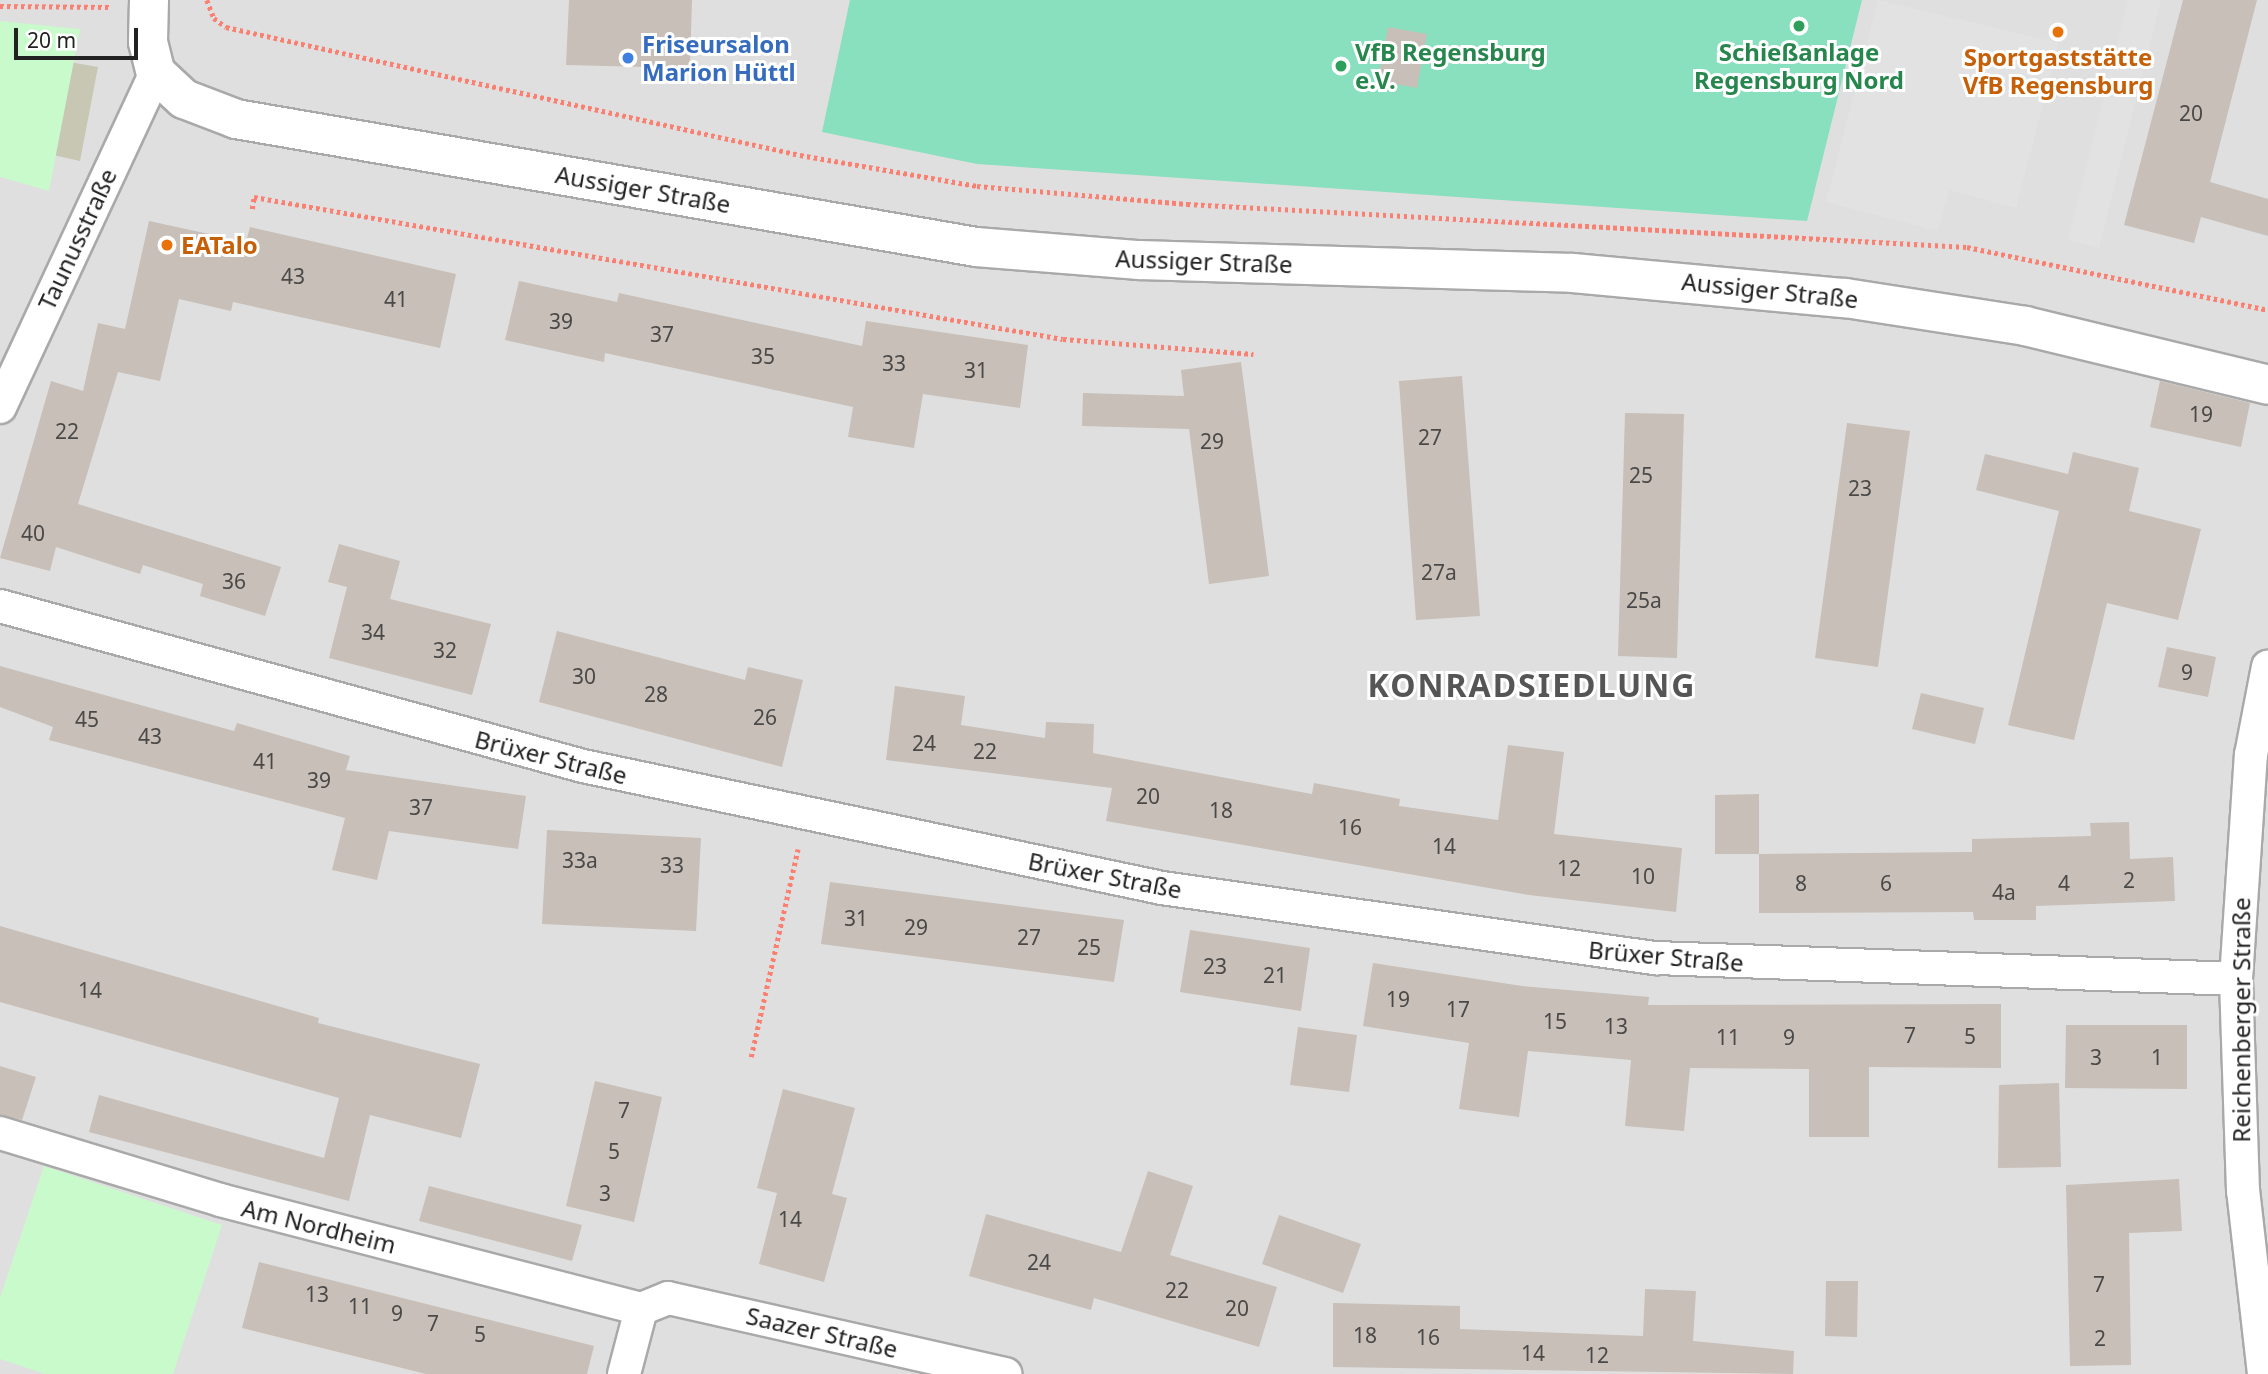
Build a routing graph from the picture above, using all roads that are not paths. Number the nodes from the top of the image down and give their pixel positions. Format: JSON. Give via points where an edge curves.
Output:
{"nodes":[{"id":1,"x":149,"y":3,"type":"edge"},
{"id":2,"x":156,"y":73,"type":"junction"},
{"id":3,"x":2268,"y":385,"type":"edge"},
{"id":4,"x":0,"y":407,"type":"edge"},
{"id":5,"x":0,"y":606,"type":"edge"},
{"id":6,"x":2268,"y":667,"type":"edge"},
{"id":7,"x":2236,"y":979,"type":"junction"},
{"id":8,"x":0,"y":1133,"type":"edge"},
{"id":9,"x":641,"y":1309,"type":"junction"},
{"id":10,"x":624,"y":1374,"type":"edge"},
{"id":11,"x":1006,"y":1374,"type":"edge"},
{"id":12,"x":2264,"y":1374,"type":"edge"}],
"edges":[{"from":1,"to":2,"type":"street"},
{"from":2,"to":3,"type":"street","name":"Aussiger Straße","via":[[184,99],[236,119],[976,247],[1139,260],[1711,282],[2025,326]]},
{"from":2,"to":4,"type":"street","name":"Taunusstraße"},
{"from":5,"to":7,"type":"street","name":"Brüxer Straße","via":[[373,713],[806,816],[1162,888],[1656,958]]},
{"from":6,"to":7,"type":"street","name":"Reichenberger Straße","via":[[2251,755]]},
{"from":7,"to":12,"type":"street","name":"Reichenberger Straße","via":[[2244,1191]]},
{"from":8,"to":9,"type":"street","name":"Am Nordheim","via":[[220,1200]]},
{"from":9,"to":10,"type":"street"},
{"from":9,"to":11,"type":"street","name":"Saazer Straße","via":[[668,1298]]}]}
